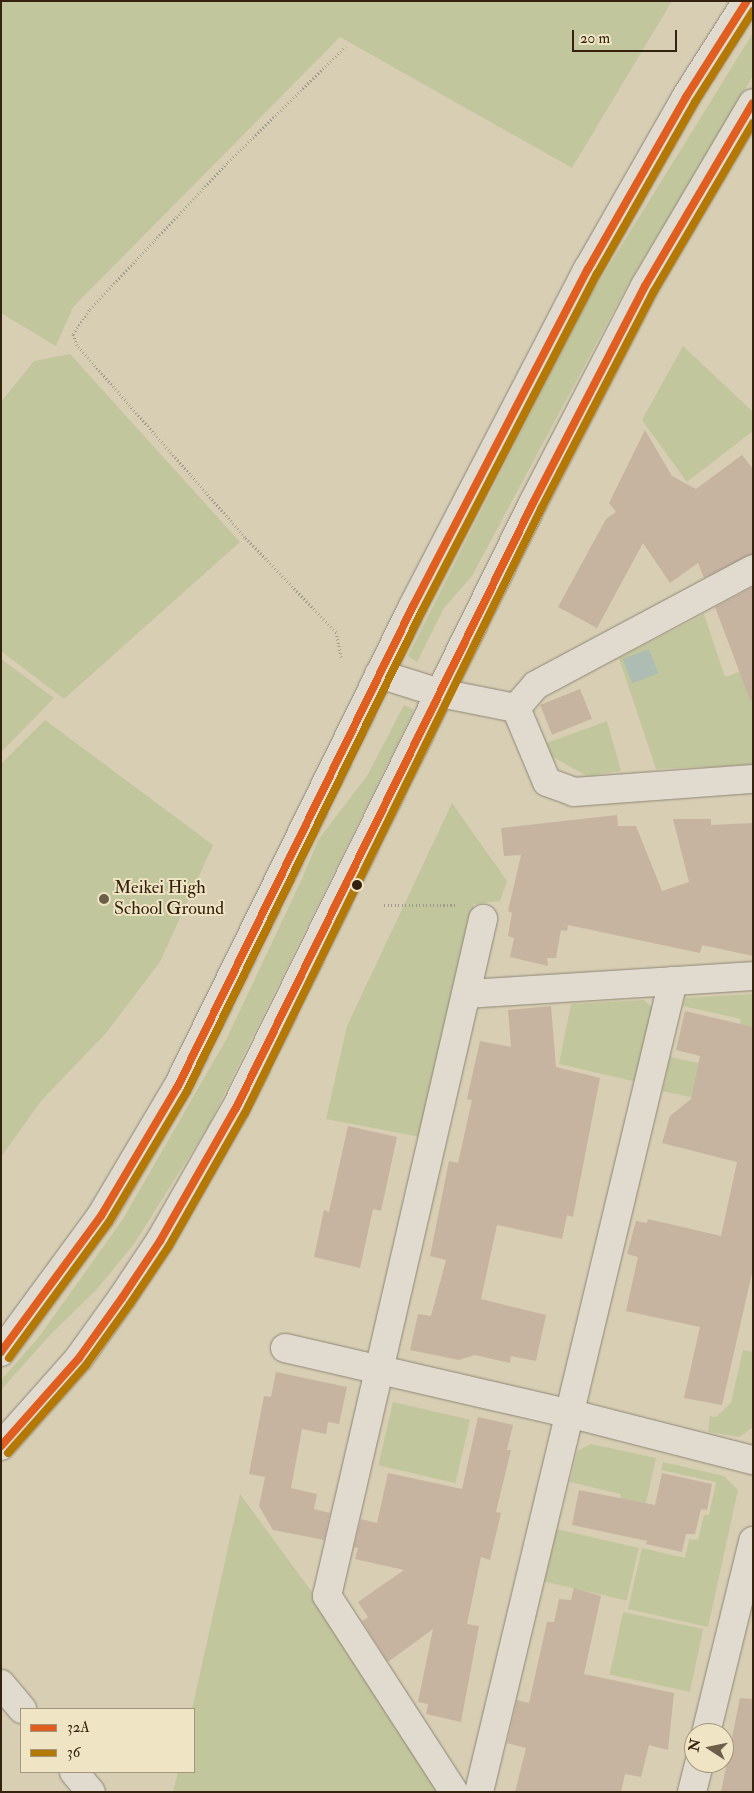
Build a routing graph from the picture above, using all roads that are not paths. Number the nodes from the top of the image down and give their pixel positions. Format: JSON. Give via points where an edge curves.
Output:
{"nodes":[{"id":1,"x":747,"y":1,"type":"edge"},
{"id":2,"x":753,"y":103,"type":"edge"},
{"id":3,"x":753,"y":569,"type":"edge"},
{"id":4,"x":380,"y":674,"type":"junction"},
{"id":5,"x":440,"y":693,"type":"junction"},
{"id":6,"x":516,"y":708,"type":"junction"},
{"id":7,"x":753,"y":779,"type":"edge"},
{"id":8,"x":484,"y":919,"type":"road end"},
{"id":9,"x":753,"y":976,"type":"edge"},
{"id":10,"x":673,"y":981,"type":"junction"},
{"id":11,"x":466,"y":994,"type":"junction"},
{"id":12,"x":285,"y":1348,"type":"dead end"},
{"id":13,"x":1,"y":1352,"type":"edge"},
{"id":14,"x":378,"y":1370,"type":"junction"},
{"id":15,"x":572,"y":1414,"type":"junction"},
{"id":16,"x":1,"y":1446,"type":"edge"},
{"id":17,"x":753,"y":1460,"type":"edge"},
{"id":18,"x":753,"y":1541,"type":"edge"},
{"id":19,"x":1,"y":1684,"type":"edge"},
{"id":20,"x":21,"y":1708,"type":"edge"},
{"id":21,"x":708,"y":1723,"type":"edge"},
{"id":22,"x":75,"y":1773,"type":"edge"},
{"id":23,"x":697,"y":1773,"type":"edge"},
{"id":24,"x":91,"y":1792,"type":"edge"},
{"id":25,"x":454,"y":1792,"type":"edge"},
{"id":26,"x":479,"y":1792,"type":"edge"},
{"id":27,"x":692,"y":1792,"type":"edge"}],
"edges":[{"from":1,"to":4,"type":"street","via":[[686,97],[588,268]]},
{"from":2,"to":5,"type":"street","via":[[645,286]]},
{"from":3,"to":6,"type":"street","via":[[536,685]]},
{"from":4,"to":5,"type":"street"},
{"from":4,"to":13,"type":"street","via":[[178,1086],[101,1216]]},
{"from":5,"to":6,"type":"street"},
{"from":5,"to":16,"type":"street","via":[[236,1108],[160,1241],[79,1358]]},
{"from":6,"to":7,"type":"street","via":[[547,782],[574,792]]},
{"from":8,"to":11,"type":"street"},
{"from":9,"to":10,"type":"street"},
{"from":10,"to":11,"type":"street"},
{"from":10,"to":15,"type":"street"},
{"from":11,"to":14,"type":"street"},
{"from":12,"to":14,"type":"street"},
{"from":14,"to":15,"type":"street"},
{"from":14,"to":25,"type":"street","via":[[327,1596]]},
{"from":15,"to":17,"type":"street"},
{"from":15,"to":26,"type":"street"},
{"from":18,"to":21,"type":"street"},
{"from":19,"to":20,"type":"street"},
{"from":22,"to":24,"type":"street"},
{"from":23,"to":27,"type":"street"}]}
